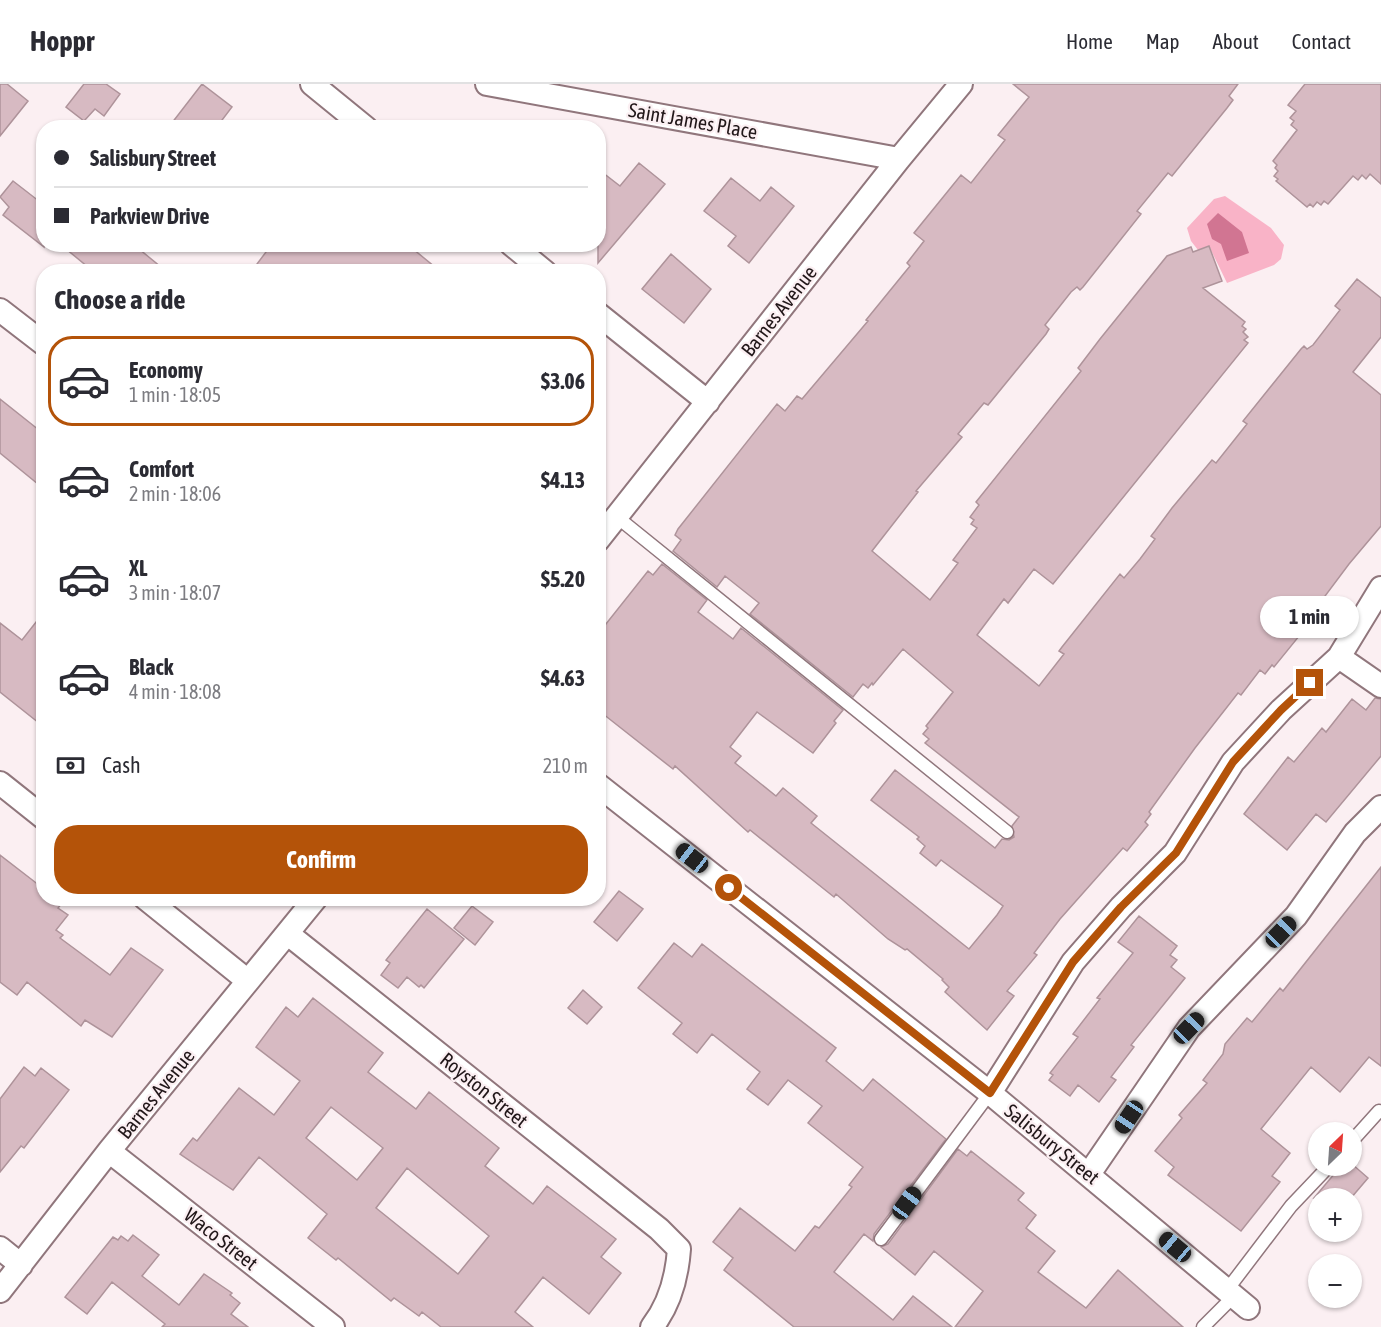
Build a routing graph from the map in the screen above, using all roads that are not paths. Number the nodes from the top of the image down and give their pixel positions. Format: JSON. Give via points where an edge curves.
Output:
{"nodes":[{"id":1,"x":312,"y":84,"type":"edge"},
{"id":2,"x":487,"y":84,"type":"edge"},
{"id":3,"x":961,"y":84,"type":"edge"},
{"id":4,"x":356,"y":120,"type":"edge"},
{"id":5,"x":899,"y":159,"type":"junction"},
{"id":6,"x":521,"y":252,"type":"edge"},
{"id":7,"x":536,"y":264,"type":"edge"},
{"id":8,"x":0,"y":310,"type":"edge"},
{"id":9,"x":606,"y":320,"type":"edge"},
{"id":10,"x":36,"y":338,"type":"edge"},
{"id":11,"x":708,"y":402,"type":"junction"},
{"id":12,"x":617,"y":517,"type":"junction"},
{"id":13,"x":606,"y":530,"type":"edge"},
{"id":14,"x":1381,"y":588,"type":"edge"},
{"id":15,"x":1339,"y":657,"type":"junction"},
{"id":16,"x":1381,"y":686,"type":"edge"},
{"id":17,"x":0,"y":783,"type":"edge"},
{"id":18,"x":606,"y":791,"type":"edge"},
{"id":19,"x":1381,"y":807,"type":"edge"},
{"id":20,"x":36,"y":812,"type":"edge"},
{"id":21,"x":1007,"y":832,"type":"dead end"},
{"id":22,"x":155,"y":906,"type":"edge"},
{"id":23,"x":310,"y":906,"type":"edge"},
{"id":24,"x":288,"y":933,"type":"junction"},
{"id":25,"x":248,"y":981,"type":"junction"},
{"id":26,"x":990,"y":1093,"type":"junction"},
{"id":27,"x":1379,"y":1111,"type":"dead end"},
{"id":28,"x":1362,"y":1130,"type":"edge"},
{"id":29,"x":109,"y":1151,"type":"junction"},
{"id":30,"x":1089,"y":1174,"type":"junction"},
{"id":31,"x":1320,"y":1176,"type":"edge"},
{"id":32,"x":881,"y":1239,"type":"dead end"},
{"id":33,"x":0,"y":1248,"type":"edge"},
{"id":34,"x":21,"y":1265,"type":"junction"},
{"id":35,"x":0,"y":1291,"type":"edge"},
{"id":36,"x":1236,"y":1298,"type":"junction"},
{"id":37,"x":333,"y":1327,"type":"edge"},
{"id":38,"x":652,"y":1327,"type":"edge"},
{"id":39,"x":1203,"y":1327,"type":"edge"}],
"edges":[{"from":1,"to":4,"type":"street"},
{"from":2,"to":5,"type":"street","name":"Saint James Place"},
{"from":3,"to":5,"type":"street","name":"Barnes Avenue"},
{"from":5,"to":11,"type":"street","name":"Barnes Avenue"},
{"from":6,"to":7,"type":"street"},
{"from":8,"to":10,"type":"street"},
{"from":9,"to":11,"type":"street"},
{"from":11,"to":12,"type":"street","name":"Barnes Avenue"},
{"from":12,"to":13,"type":"street","name":"Barnes Avenue"},
{"from":12,"to":21,"type":"lane"},
{"from":14,"to":15,"type":"street"},
{"from":15,"to":16,"type":"street"},
{"from":15,"to":26,"type":"street","via":[[1281,710],[1233,762],[1176,853],[1073,962]]},
{"from":17,"to":20,"type":"street"},
{"from":18,"to":26,"type":"street","name":"Salisbury Street"},
{"from":19,"to":30,"type":"street","via":[[1355,833],[1296,916],[1189,1028]]},
{"from":22,"to":25,"type":"street"},
{"from":23,"to":24,"type":"street","name":"Barnes Avenue"},
{"from":24,"to":25,"type":"street","name":"Barnes Avenue"},
{"from":24,"to":38,"type":"street","name":"Royston Street","via":[[659,1229],[678,1249],[677,1276],[662,1314]]},
{"from":25,"to":29,"type":"street","name":"Barnes Avenue"},
{"from":26,"to":30,"type":"street","name":"Salisbury Street"},
{"from":26,"to":32,"type":"lane"},
{"from":27,"to":28,"type":"lane"},
{"from":29,"to":34,"type":"street","name":"Barnes Avenue"},
{"from":29,"to":37,"type":"street","name":"Waco Street"},
{"from":30,"to":36,"type":"street","name":"Salisbury Street"},
{"from":31,"to":36,"type":"lane","via":[[1291,1206]]},
{"from":33,"to":34,"type":"street"},
{"from":34,"to":35,"type":"street","name":"Barnes Avenue"},
{"from":36,"to":39,"type":"lane"}]}
